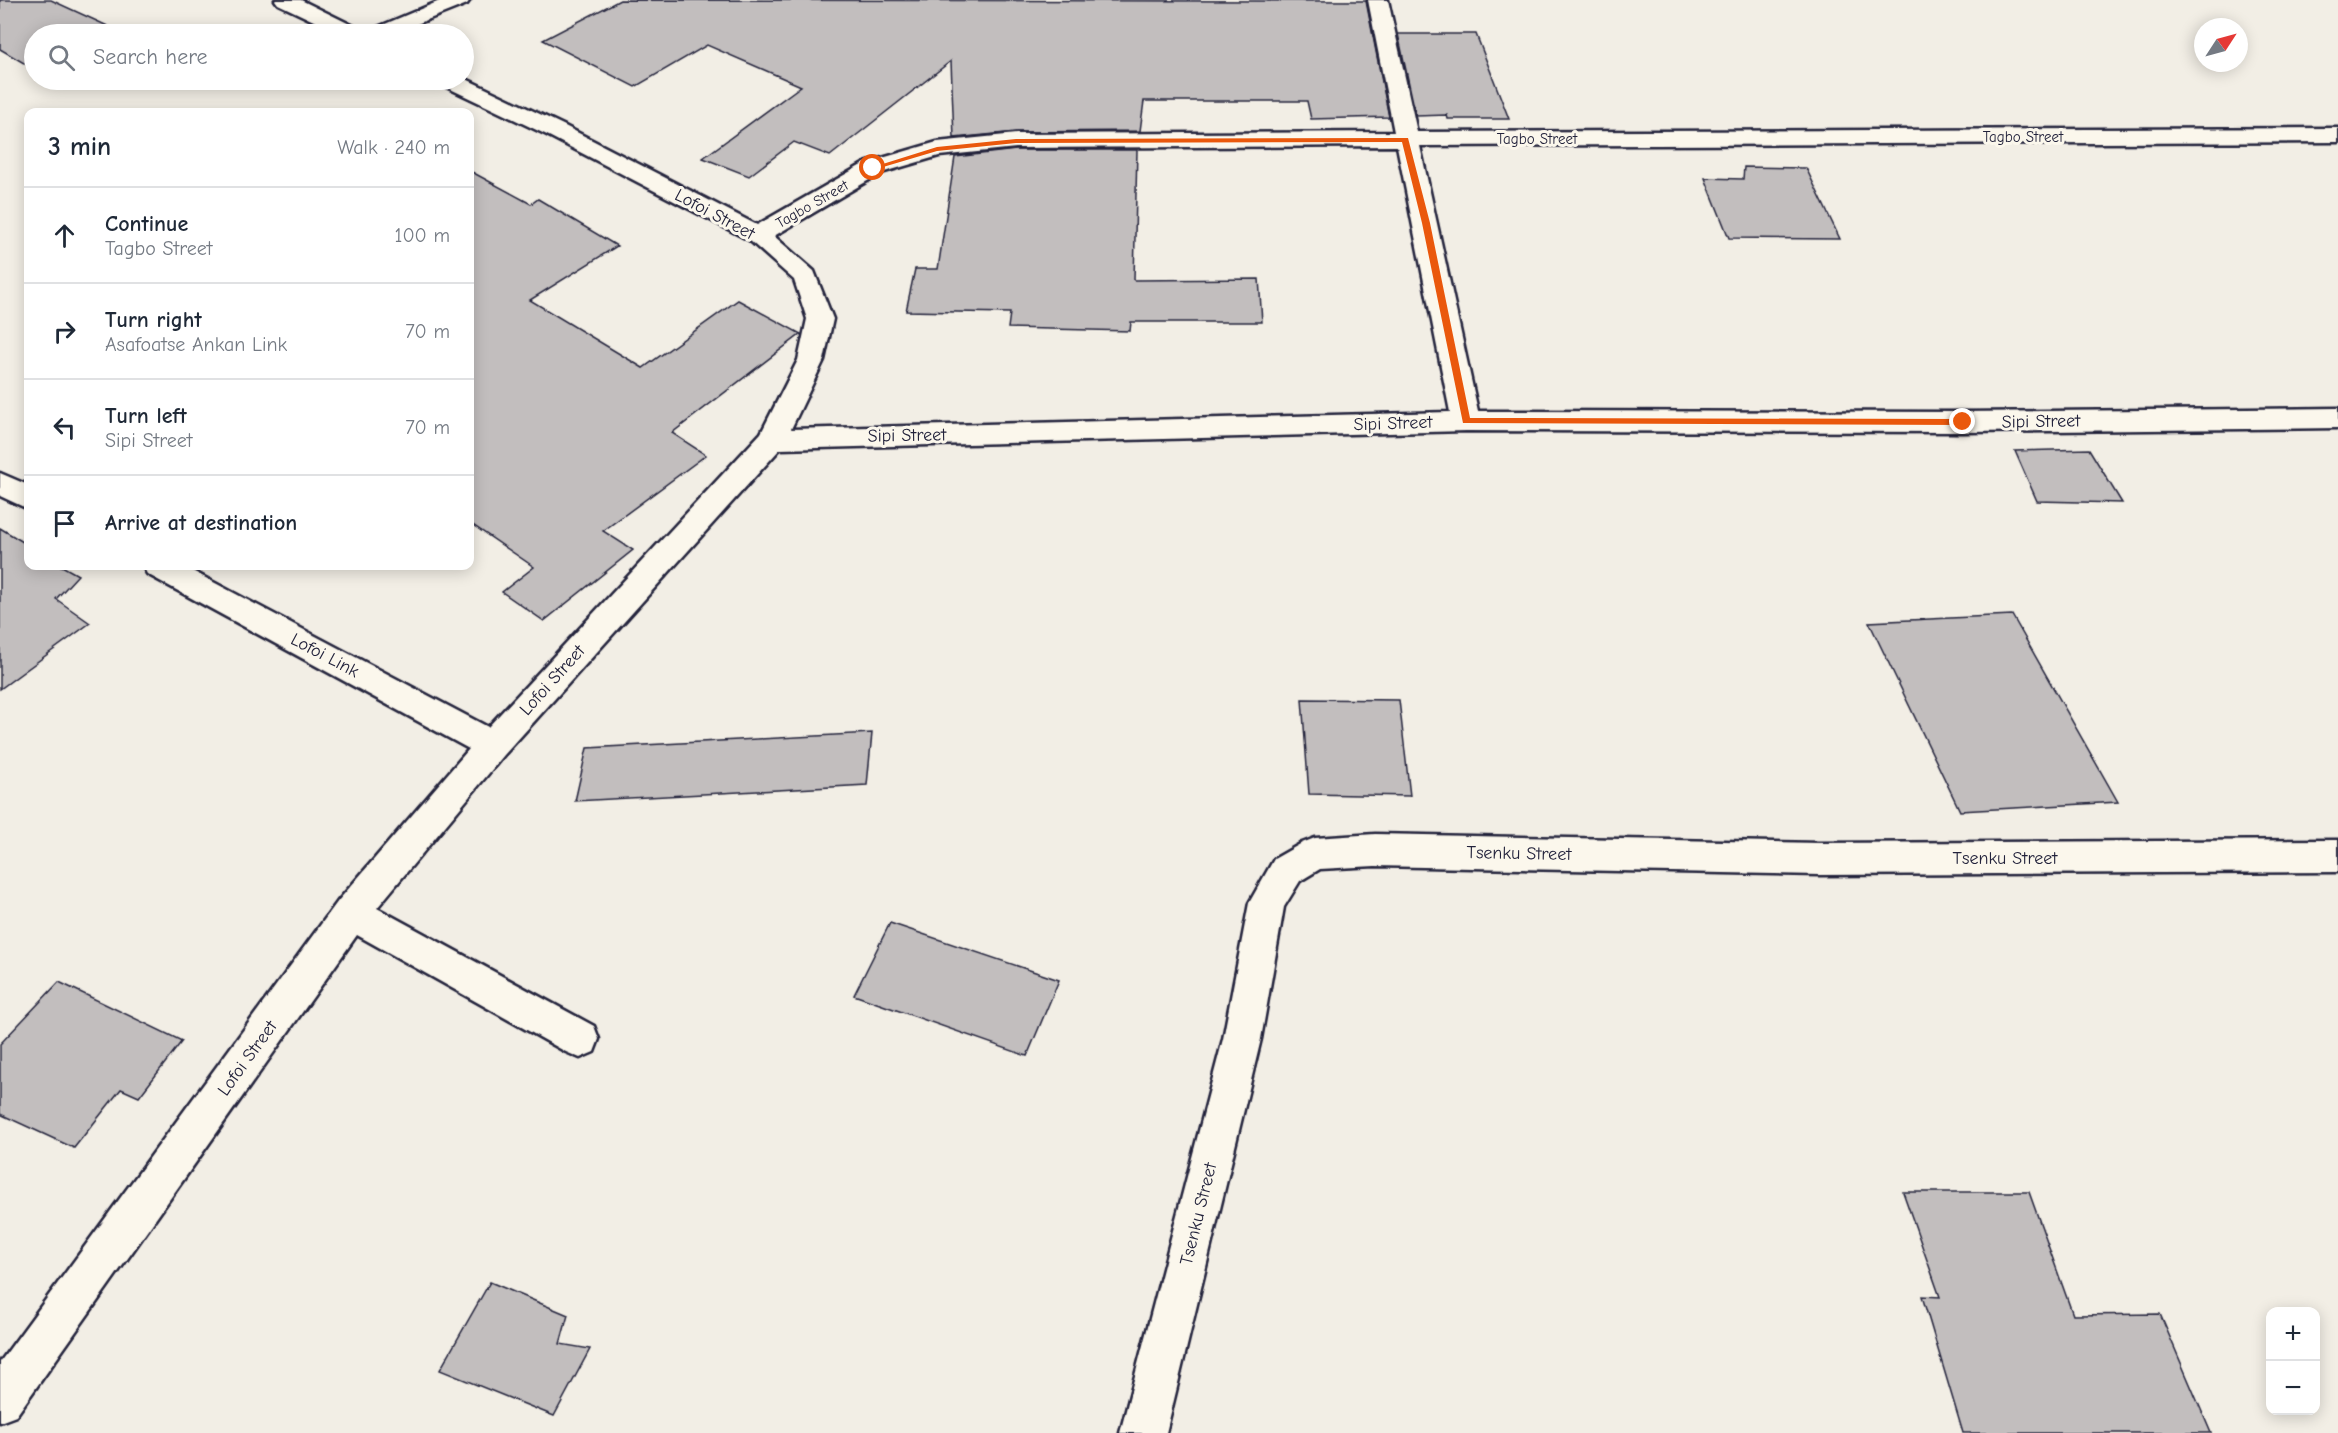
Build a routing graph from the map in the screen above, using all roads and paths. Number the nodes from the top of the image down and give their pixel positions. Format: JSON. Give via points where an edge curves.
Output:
{"nodes":[{"id":1,"x":285,"y":0,"type":"edge"},
{"id":2,"x":460,"y":0,"type":"edge"},
{"id":3,"x":1378,"y":0,"type":"edge"},
{"id":4,"x":336,"y":24,"type":"edge"},
{"id":5,"x":400,"y":24,"type":"edge"},
{"id":6,"x":471,"y":90,"type":"edge"},
{"id":7,"x":2338,"y":135,"type":"edge"},
{"id":8,"x":1405,"y":140,"type":"junction"},
{"id":9,"x":758,"y":235,"type":"junction"},
{"id":10,"x":2338,"y":418,"type":"edge"},
{"id":11,"x":1466,"y":421,"type":"junction"},
{"id":12,"x":772,"y":439,"type":"junction"},
{"id":13,"x":0,"y":483,"type":"edge"},
{"id":14,"x":24,"y":496,"type":"edge"},
{"id":15,"x":165,"y":570,"type":"edge"},
{"id":16,"x":492,"y":745,"type":"junction"},
{"id":17,"x":2338,"y":856,"type":"edge"},
{"id":18,"x":351,"y":914,"type":"junction"},
{"id":19,"x":580,"y":1039,"type":"dead end"},
{"id":20,"x":0,"y":1400,"type":"edge"},
{"id":21,"x":1143,"y":1433,"type":"edge"}],
"edges":[{"from":1,"to":4,"type":"street"},
{"from":2,"to":5,"type":"street"},
{"from":3,"to":8,"type":"street"},
{"from":6,"to":9,"type":"street","name":"Lofoi Street"},
{"from":7,"to":8,"type":"street","name":"Tagbo Street"},
{"from":8,"to":9,"type":"street","name":"Tagbo Street","via":[[1016,141],[937,149],[873,168]]},
{"from":8,"to":11,"type":"street"},
{"from":9,"to":12,"type":"street","name":"Lofoi Street","via":[[805,277],[820,319],[811,360]]},
{"from":10,"to":11,"type":"street","name":"Sipi Street"},
{"from":11,"to":12,"type":"street","name":"Sipi Street"},
{"from":12,"to":16,"type":"street","name":"Lofoi Street"},
{"from":13,"to":14,"type":"street"},
{"from":15,"to":16,"type":"street","name":"Lofoi Link"},
{"from":16,"to":18,"type":"street","name":"Lofoi Street"},
{"from":17,"to":21,"type":"street","name":"Tsenku Street","via":[[1820,859],[1375,850],[1315,854],[1287,870],[1267,903],[1242,1039]]},
{"from":18,"to":19,"type":"street"},
{"from":18,"to":20,"type":"street","name":"Lofoi Street"}]}
